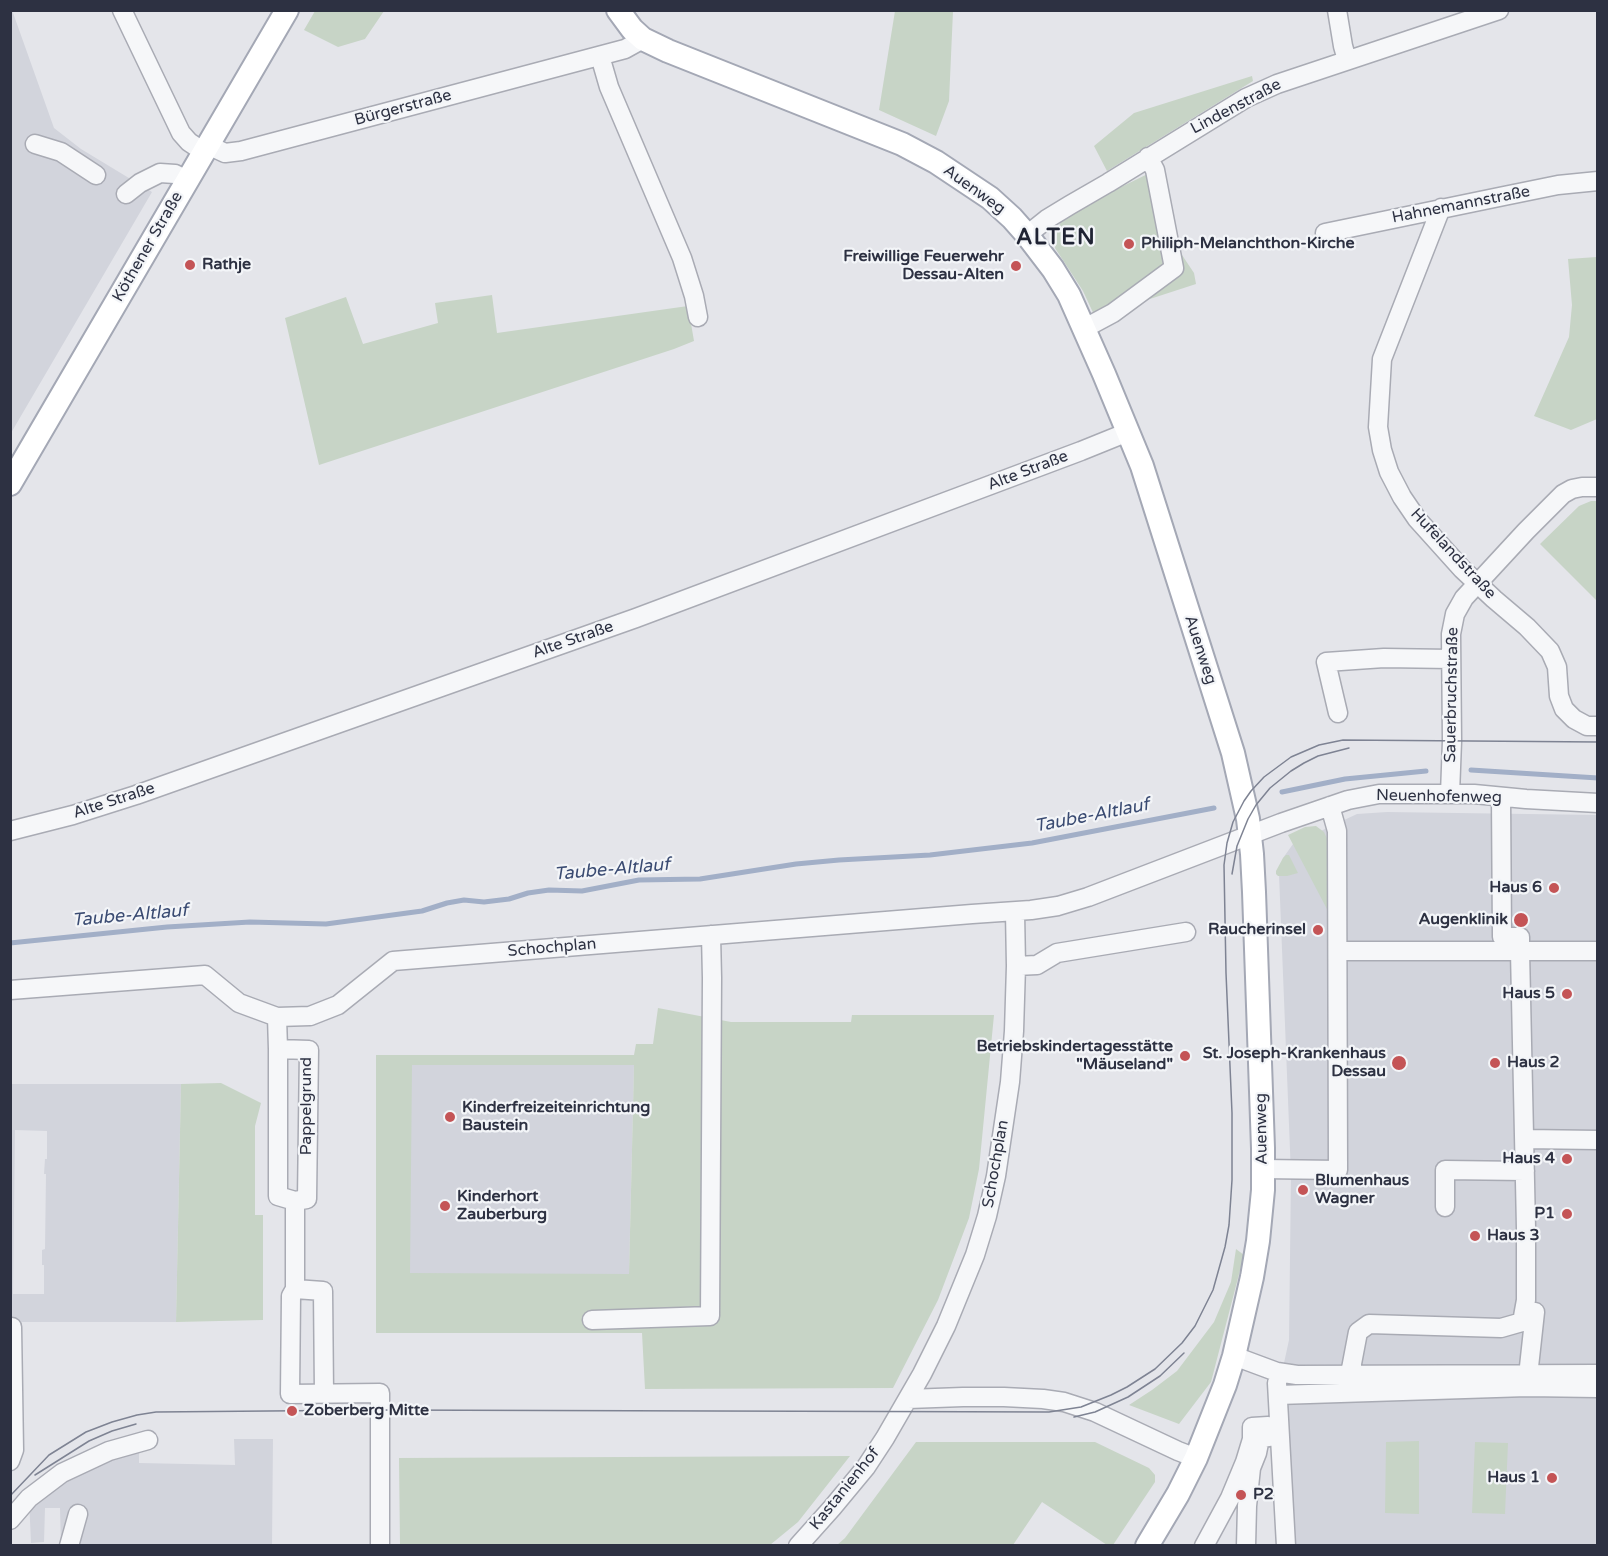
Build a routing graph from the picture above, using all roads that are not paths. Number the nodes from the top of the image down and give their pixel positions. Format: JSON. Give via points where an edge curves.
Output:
{"nodes":[{"id":1,"x":122,"y":10,"type":"edge"},
{"id":2,"x":287,"y":10,"type":"edge"},
{"id":3,"x":618,"y":10,"type":"edge"},
{"id":4,"x":1337,"y":10,"type":"edge"},
{"id":5,"x":1499,"y":10,"type":"edge"},
{"id":6,"x":643,"y":39,"type":"junction"},
{"id":7,"x":600,"y":56,"type":"junction"},
{"id":8,"x":1347,"y":60,"type":"junction"},
{"id":9,"x":36,"y":144,"type":"dead end"},
{"id":10,"x":206,"y":148,"type":"junction"},
{"id":11,"x":1148,"y":158,"type":"junction"},
{"id":12,"x":96,"y":175,"type":"dead end"},
{"id":13,"x":187,"y":180,"type":"junction"},
{"id":14,"x":1598,"y":181,"type":"edge"},
{"id":15,"x":126,"y":194,"type":"dead end"},
{"id":16,"x":1441,"y":208,"type":"junction"},
{"id":17,"x":1325,"y":233,"type":"dead end"},
{"id":18,"x":1027,"y":235,"type":"junction"},
{"id":19,"x":698,"y":317,"type":"dead end"},
{"id":20,"x":1084,"y":328,"type":"junction"},
{"id":21,"x":1128,"y":432,"type":"junction"},
{"id":22,"x":10,"y":484,"type":"edge"},
{"id":23,"x":1598,"y":487,"type":"edge"},
{"id":24,"x":1477,"y":584,"type":"junction"},
{"id":25,"x":1450,"y":659,"type":"junction"},
{"id":26,"x":1338,"y":713,"type":"dead end"},
{"id":27,"x":1598,"y":726,"type":"edge"},
{"id":28,"x":1450,"y":794,"type":"junction"},
{"id":29,"x":1501,"y":797,"type":"junction"},
{"id":30,"x":1598,"y":803,"type":"edge"},
{"id":31,"x":1330,"y":806,"type":"junction"},
{"id":32,"x":10,"y":831,"type":"edge"},
{"id":33,"x":1250,"y":835,"type":"junction"},
{"id":34,"x":1015,"y":912,"type":"junction"},
{"id":35,"x":1186,"y":932,"type":"dead end"},
{"id":36,"x":711,"y":935,"type":"junction"},
{"id":37,"x":1338,"y":951,"type":"junction"},
{"id":38,"x":1520,"y":951,"type":"junction"},
{"id":39,"x":1598,"y":951,"type":"edge"},
{"id":40,"x":1016,"y":966,"type":"junction"},
{"id":41,"x":10,"y":990,"type":"edge"},
{"id":42,"x":277,"y":1017,"type":"junction"},
{"id":43,"x":278,"y":1049,"type":"junction"},
{"id":44,"x":1525,"y":1139,"type":"junction"},
{"id":45,"x":1598,"y":1140,"type":"edge"},
{"id":46,"x":1263,"y":1169,"type":"junction"},
{"id":47,"x":1526,"y":1171,"type":"junction"},
{"id":48,"x":295,"y":1200,"type":"junction"},
{"id":49,"x":1445,"y":1207,"type":"dead end"},
{"id":50,"x":295,"y":1289,"type":"junction"},
{"id":51,"x":1535,"y":1312,"type":"dead end"},
{"id":52,"x":592,"y":1320,"type":"dead end"},
{"id":53,"x":12,"y":1327,"type":"dead end"},
{"id":54,"x":1234,"y":1356,"type":"junction"},
{"id":55,"x":1277,"y":1372,"type":"junction"},
{"id":56,"x":1350,"y":1374,"type":"junction"},
{"id":57,"x":1598,"y":1374,"type":"edge"},
{"id":58,"x":1527,"y":1387,"type":"junction"},
{"id":59,"x":1598,"y":1388,"type":"edge"},
{"id":60,"x":324,"y":1393,"type":"junction"},
{"id":61,"x":1278,"y":1395,"type":"junction"},
{"id":62,"x":908,"y":1399,"type":"junction"},
{"id":63,"x":148,"y":1440,"type":"dead end"},
{"id":64,"x":1196,"y":1458,"type":"junction"},
{"id":65,"x":10,"y":1461,"type":"edge"},
{"id":66,"x":78,"y":1514,"type":"dead end"},
{"id":67,"x":10,"y":1520,"type":"edge"},
{"id":68,"x":69,"y":1545,"type":"edge"},
{"id":69,"x":380,"y":1545,"type":"edge"},
{"id":70,"x":798,"y":1545,"type":"edge"},
{"id":71,"x":1147,"y":1545,"type":"edge"},
{"id":72,"x":1204,"y":1545,"type":"edge"},
{"id":73,"x":1246,"y":1545,"type":"edge"},
{"id":74,"x":1286,"y":1545,"type":"edge"}],
"edges":[{"from":1,"to":10,"type":"street","via":[[181,133],[189,142]]},
{"from":2,"to":10,"type":"main road","name":"Köthener Straße"},
{"from":3,"to":6,"type":"main road","name":"Auenweg"},
{"from":4,"to":8,"type":"street"},
{"from":5,"to":8,"type":"street","name":"Lindenstraße"},
{"from":6,"to":7,"type":"street","name":"Bürgerstraße","via":[[626,49]]},
{"from":6,"to":18,"type":"main road","name":"Auenweg","via":[[936,162],[990,198]]},
{"from":7,"to":10,"type":"street","name":"Bürgerstraße","via":[[241,151],[225,153]]},
{"from":7,"to":19,"type":"street","via":[[609,87],[682,258]]},
{"from":8,"to":11,"type":"street","name":"Lindenstraße","via":[[1246,98]]},
{"from":9,"to":12,"type":"street","via":[[61,152]]},
{"from":10,"to":13,"type":"main road","name":"Köthener Straße"},
{"from":11,"to":18,"type":"street","name":"Lindenstraße","via":[[1062,209]]},
{"from":11,"to":20,"type":"street","via":[[1155,170],[1174,268],[1113,313]]},
{"from":13,"to":15,"type":"street","via":[[159,173]]},
{"from":13,"to":22,"type":"main road","name":"Köthener Straße"},
{"from":14,"to":16,"type":"street","name":"Hahnemannstraße"},
{"from":16,"to":17,"type":"street","name":"Hahnemannstraße"},
{"from":16,"to":24,"type":"street","name":"Hufelandstraße","via":[[1382,359],[1378,427],[1389,472],[1402,497],[1417,519]]},
{"from":18,"to":20,"type":"main road","name":"Auenweg","via":[[1069,295]]},
{"from":20,"to":21,"type":"main road","name":"Auenweg"},
{"from":21,"to":32,"type":"street","name":"Alte Straße","via":[[636,618],[136,795]]},
{"from":21,"to":33,"type":"main road","name":"Auenweg","via":[[1233,753]]},
{"from":23,"to":24,"type":"street","name":"Sauerbruchstraße","via":[[1572,489],[1563,494]]},
{"from":24,"to":25,"type":"street","name":"Sauerbruchstraße","via":[[1455,614]]},
{"from":24,"to":27,"type":"street","name":"Hufelandstraße","via":[[1550,651],[1557,667],[1564,709],[1587,726]]},
{"from":25,"to":26,"type":"street","via":[[1326,662]]},
{"from":25,"to":28,"type":"street","name":"Sauerbruchstraße"},
{"from":28,"to":29,"type":"street","name":"Neuenhofenweg"},
{"from":28,"to":31,"type":"street","name":"Neuenhofenweg","via":[[1379,794]]},
{"from":29,"to":30,"type":"street","name":"Neuenhofenweg"},
{"from":29,"to":38,"type":"street","via":[[1502,937],[1520,937]]},
{"from":31,"to":33,"type":"street","name":"Neuenhofenweg"},
{"from":31,"to":37,"type":"street","via":[[1337,831]]},
{"from":33,"to":34,"type":"street","name":"Schochplan","via":[[1088,897]]},
{"from":33,"to":46,"type":"main road","name":"Auenweg"},
{"from":34,"to":36,"type":"street","name":"Schochplan"},
{"from":34,"to":40,"type":"street","name":"Schochplan"},
{"from":35,"to":40,"type":"street","via":[[1057,953],[1036,965]]},
{"from":36,"to":42,"type":"street","name":"Schochplan","via":[[393,961],[338,1005],[310,1016]]},
{"from":36,"to":52,"type":"street","via":[[710,1316]]},
{"from":37,"to":38,"type":"street"},
{"from":37,"to":46,"type":"street","via":[[1338,1170]]},
{"from":38,"to":39,"type":"street"},
{"from":38,"to":44,"type":"street"},
{"from":40,"to":62,"type":"street","name":"Schochplan","via":[[1010,1082],[987,1216],[957,1301]]},
{"from":41,"to":42,"type":"street","via":[[206,975],[239,1003]]},
{"from":42,"to":43,"type":"street"},
{"from":43,"to":48,"type":"street","name":"Pappelgrund","via":[[278,1196]]},
{"from":43,"to":48,"type":"street","name":"Pappelgrund","via":[[309,1050],[307,1199]]},
{"from":44,"to":45,"type":"street"},
{"from":44,"to":47,"type":"street"},
{"from":46,"to":54,"type":"main road","name":"Auenweg","via":[[1258,1241]]},
{"from":47,"to":49,"type":"street","via":[[1444,1170]]},
{"from":47,"to":56,"type":"street","via":[[1526,1300],[1522,1322],[1501,1328],[1369,1324],[1358,1332]]},
{"from":48,"to":50,"type":"street"},
{"from":50,"to":60,"type":"street","via":[[323,1291]]},
{"from":50,"to":60,"type":"street","via":[[291,1296],[290,1394]]},
{"from":51,"to":58,"type":"street"},
{"from":53,"to":65,"type":"street","via":[[14,1450]]},
{"from":54,"to":55,"type":"street"},
{"from":54,"to":64,"type":"main road","name":"Auenweg"},
{"from":55,"to":56,"type":"street"},
{"from":55,"to":61,"type":"street"},
{"from":56,"to":57,"type":"street"},
{"from":58,"to":59,"type":"street"},
{"from":58,"to":61,"type":"street"},
{"from":60,"to":69,"type":"street","via":[[380,1393]]},
{"from":61,"to":74,"type":"street"},
{"from":62,"to":64,"type":"street","via":[[1004,1397],[1064,1402]]},
{"from":62,"to":70,"type":"street","name":"Kastanienhof","via":[[866,1467]]},
{"from":63,"to":67,"type":"street","via":[[109,1451],[62,1473],[29,1498]]},
{"from":64,"to":71,"type":"main road","name":"Auenweg"},
{"from":66,"to":68,"type":"street"},
{"from":72,"to":73,"type":"street","via":[[1245,1462],[1252,1427],[1269,1426],[1269,1437],[1260,1438],[1251,1468]]}]}
